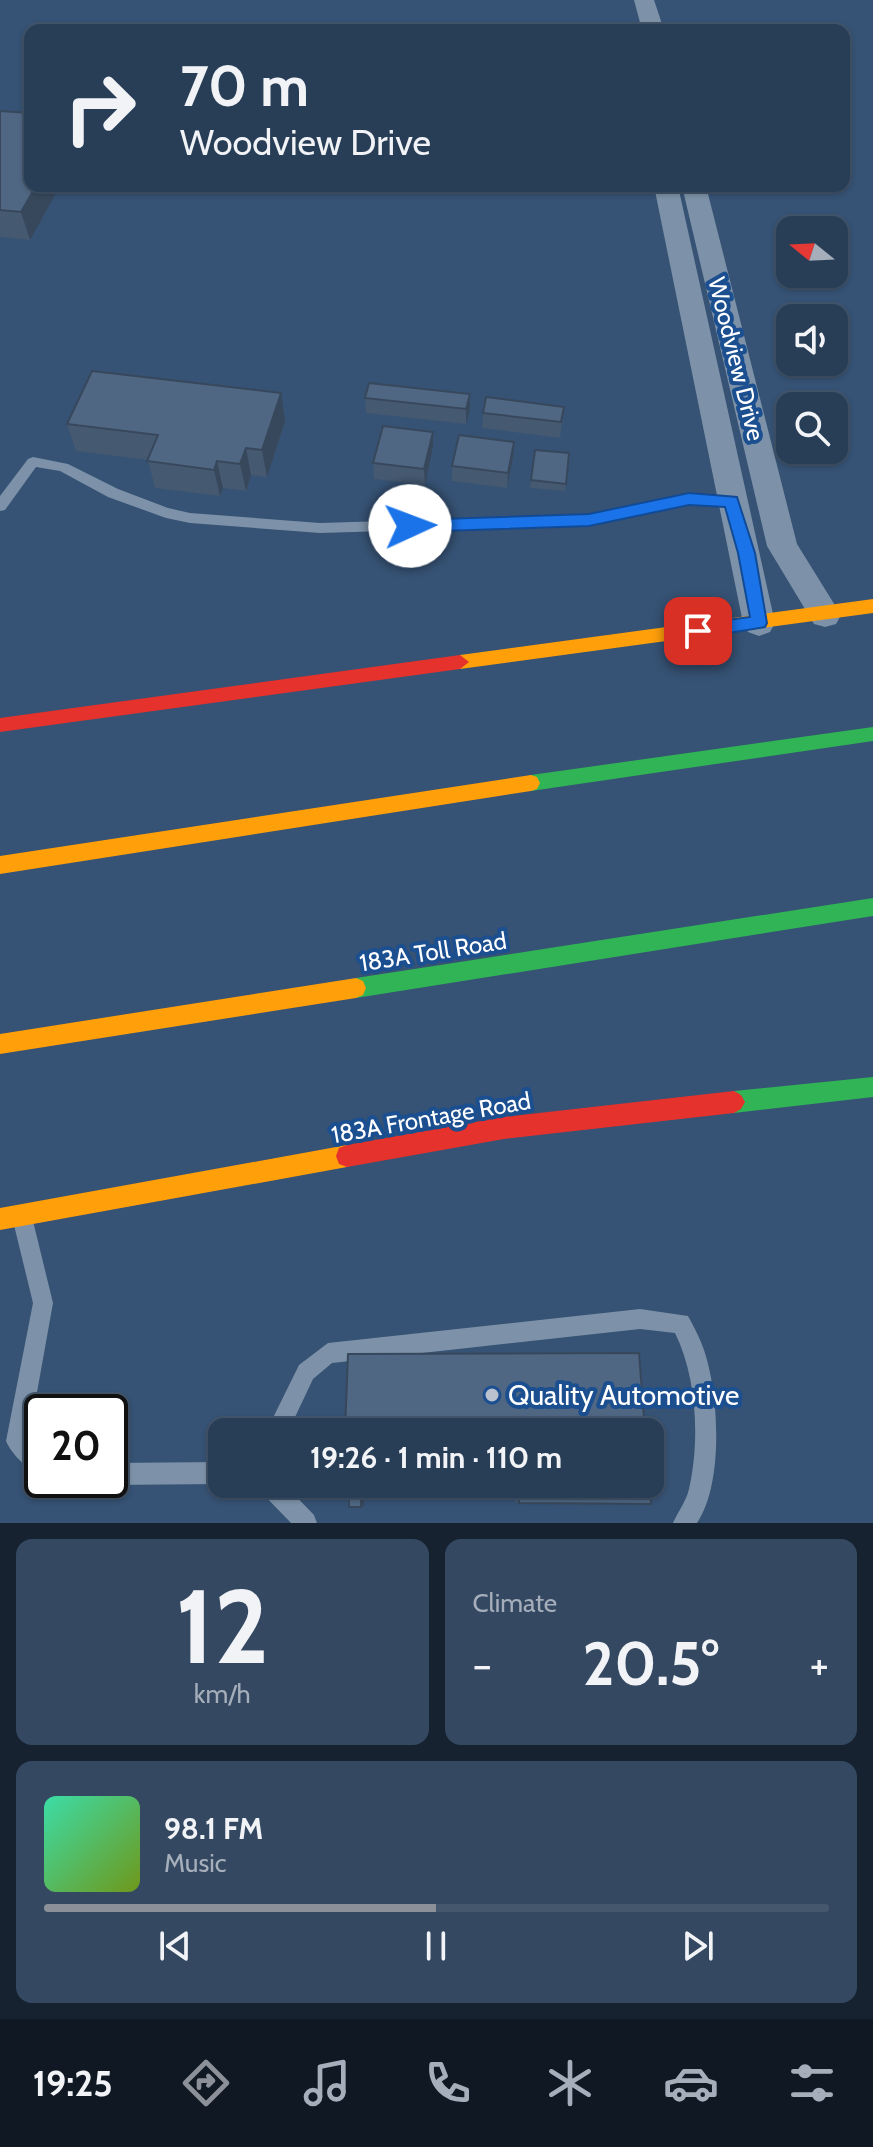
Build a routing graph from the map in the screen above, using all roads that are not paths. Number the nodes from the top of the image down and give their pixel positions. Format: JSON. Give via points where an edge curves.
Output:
{"nodes":[{"id":1,"x":644,"y":0,"type":"edge"},
{"id":2,"x":651,"y":24,"type":"edge"},
{"id":3,"x":667,"y":192,"type":"edge"},
{"id":4,"x":695,"y":192,"type":"edge"},
{"id":5,"x":732,"y":502,"type":"junction"},
{"id":6,"x":0,"y":506,"type":"edge"},
{"id":7,"x":873,"y":606,"type":"edge"},
{"id":8,"x":825,"y":615,"type":"junction"},
{"id":9,"x":759,"y":623,"type":"junction"},
{"id":10,"x":0,"y":725,"type":"edge"},
{"id":11,"x":873,"y":734,"type":"edge"},
{"id":12,"x":0,"y":865,"type":"edge"},
{"id":13,"x":873,"y":907,"type":"edge"},
{"id":14,"x":0,"y":1044,"type":"edge"},
{"id":15,"x":873,"y":1087,"type":"edge"},
{"id":16,"x":22,"y":1215,"type":"junction"},
{"id":17,"x":0,"y":1219,"type":"edge"},
{"id":18,"x":26,"y":1394,"type":"edge"},
{"id":19,"x":24,"y":1404,"type":"edge"},
{"id":20,"x":284,"y":1418,"type":"edge"},
{"id":21,"x":24,"y":1448,"type":"edge"},
{"id":22,"x":208,"y":1473,"type":"edge"},
{"id":23,"x":128,"y":1474,"type":"edge"},
{"id":24,"x":282,"y":1498,"type":"edge"},
{"id":25,"x":306,"y":1523,"type":"edge"},
{"id":26,"x":684,"y":1523,"type":"edge"}],
"edges":[{"from":1,"to":2,"type":"street"},
{"from":3,"to":5,"type":"street","name":"Woodview Drive"},
{"from":4,"to":8,"type":"street","name":"Woodview Drive","via":[[782,546]]},
{"from":5,"to":6,"type":"lane","via":[[689,499],[589,520],[320,528],[178,516],[113,493],[63,467],[33,462]]},
{"from":5,"to":9,"type":"street","name":"Woodview Drive"},
{"from":7,"to":8,"type":"main road"},
{"from":8,"to":9,"type":"main road"},
{"from":9,"to":10,"type":"main road"},
{"from":11,"to":12,"type":"main road"},
{"from":13,"to":14,"type":"main road","name":"183A Toll Road"},
{"from":15,"to":16,"type":"main road","name":"183A Frontage Road","via":[[504,1128]]},
{"from":16,"to":17,"type":"main road","name":"183A Frontage Road"},
{"from":16,"to":18,"type":"lane","via":[[43,1303]]},
{"from":19,"to":21,"type":"lane","via":[[17,1441]]},
{"from":20,"to":26,"type":"lane","via":[[306,1372],[328,1353],[640,1319],[681,1323],[696,1355],[707,1445],[693,1514]]},
{"from":22,"to":23,"type":"lane"},
{"from":24,"to":25,"type":"lane"}]}
